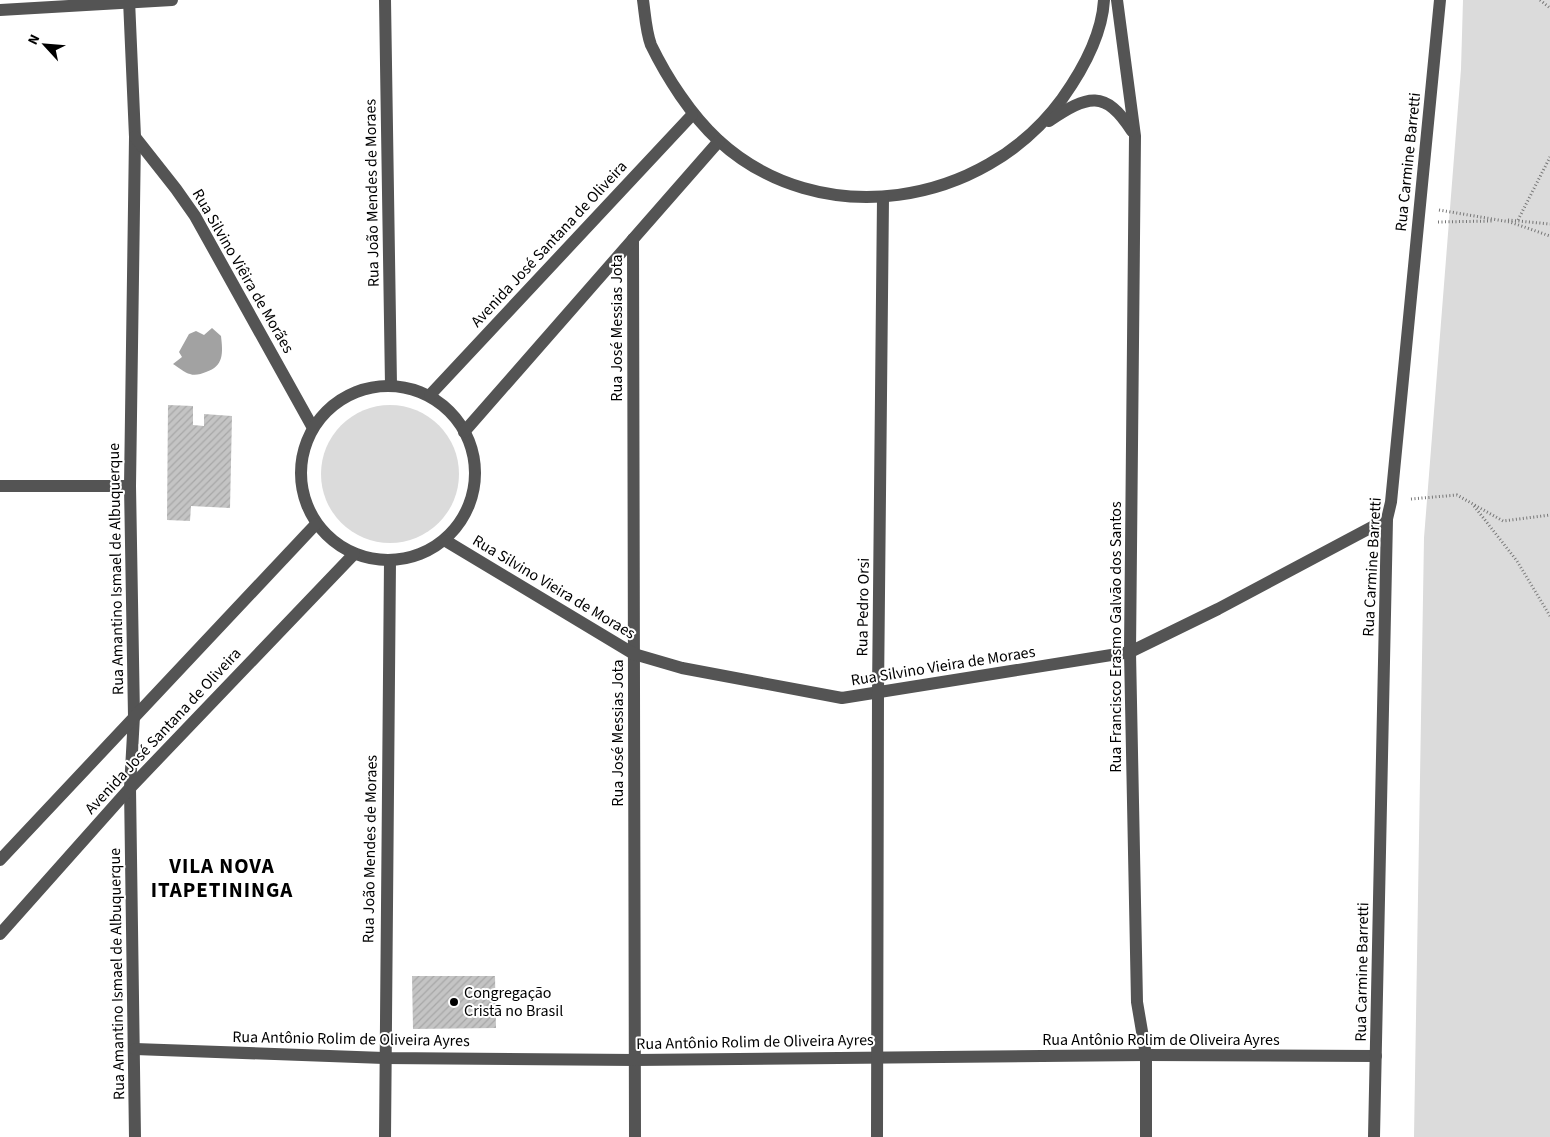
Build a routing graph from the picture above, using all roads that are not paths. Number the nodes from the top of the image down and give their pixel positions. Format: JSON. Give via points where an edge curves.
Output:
{"nodes":[{"id":1,"x":172,"y":0,"type":"edge"},
{"id":2,"x":385,"y":0,"type":"edge"},
{"id":3,"x":643,"y":0,"type":"edge"},
{"id":4,"x":1104,"y":0,"type":"edge"},
{"id":5,"x":1117,"y":0,"type":"edge"},
{"id":6,"x":1440,"y":0,"type":"edge"},
{"id":7,"x":129,"y":2,"type":"edge"},
{"id":8,"x":0,"y":10,"type":"edge"},
{"id":9,"x":692,"y":115,"type":"junction"},
{"id":10,"x":1036,"y":130,"type":"junction"},
{"id":11,"x":1135,"y":136,"type":"junction"},
{"id":12,"x":135,"y":137,"type":"junction"},
{"id":13,"x":719,"y":142,"type":"junction"},
{"id":14,"x":884,"y":198,"type":"junction"},
{"id":15,"x":633,"y":239,"type":"junction"},
{"id":16,"x":391,"y":385,"type":"junction"},
{"id":17,"x":430,"y":395,"type":"junction"},
{"id":18,"x":313,"y":428,"type":"junction"},
{"id":19,"x":464,"y":432,"type":"junction"},
{"id":20,"x":0,"y":486,"type":"edge"},
{"id":21,"x":130,"y":486,"type":"junction"},
{"id":22,"x":1387,"y":519,"type":"junction"},
{"id":23,"x":316,"y":524,"type":"junction"},
{"id":24,"x":446,"y":541,"type":"junction"},
{"id":25,"x":354,"y":554,"type":"junction"},
{"id":26,"x":390,"y":560,"type":"junction"},
{"id":27,"x":1130,"y":652,"type":"junction"},
{"id":28,"x":634,"y":654,"type":"junction"},
{"id":29,"x":878,"y":692,"type":"junction"},
{"id":30,"x":134,"y":716,"type":"junction"},
{"id":31,"x":130,"y":788,"type":"junction"},
{"id":32,"x":0,"y":860,"type":"edge"},
{"id":33,"x":0,"y":934,"type":"edge"},
{"id":34,"x":135,"y":1049,"type":"junction"},
{"id":35,"x":1146,"y":1055,"type":"junction"},
{"id":36,"x":1376,"y":1056,"type":"junction"},
{"id":37,"x":877,"y":1057,"type":"junction"},
{"id":38,"x":384,"y":1058,"type":"junction"},
{"id":39,"x":636,"y":1060,"type":"junction"},
{"id":40,"x":135,"y":1137,"type":"edge"},
{"id":41,"x":385,"y":1137,"type":"edge"},
{"id":42,"x":635,"y":1137,"type":"edge"},
{"id":43,"x":877,"y":1137,"type":"edge"},
{"id":44,"x":1146,"y":1137,"type":"edge"},
{"id":45,"x":1374,"y":1137,"type":"edge"}],
"edges":[{"from":1,"to":7,"type":"street"},
{"from":2,"to":16,"type":"street","name":"Rua João Mendes de Moraes"},
{"from":3,"to":9,"type":"street","via":[[650,43]]},
{"from":4,"to":10,"type":"street","via":[[1103,17],[1080,74],[1045,123]]},
{"from":5,"to":11,"type":"street","name":"Rua Francisco Erasmo Galvão dos Santos"},
{"from":6,"to":22,"type":"street","name":"Rua Carmine Barretti"},
{"from":7,"to":8,"type":"street"},
{"from":7,"to":12,"type":"street","name":"Rua Amantino Ismael de Albuquerque"},
{"from":9,"to":13,"type":"street"},
{"from":9,"to":17,"type":"street","name":"Avenida José Santana de Oliveira"},
{"from":10,"to":11,"type":"street","via":[[1072,108],[1090,100],[1101,100],[1115,108]]},
{"from":10,"to":14,"type":"street","via":[[998,161],[943,187]]},
{"from":11,"to":27,"type":"street","name":"Rua Francisco Erasmo Galvão dos Santos"},
{"from":12,"to":18,"type":"street","name":"Rua Silvino Viêira de Morães","via":[[195,216]]},
{"from":12,"to":21,"type":"street","name":"Rua Amantino Ismael de Albuquerque"},
{"from":13,"to":14,"type":"street","via":[[755,167],[796,185],[839,196]]},
{"from":13,"to":15,"type":"street"},
{"from":14,"to":29,"type":"street","name":"Rua Pedro Orsi"},
{"from":15,"to":19,"type":"street"},
{"from":15,"to":28,"type":"street","name":"Rua José Messias Jota"},
{"from":16,"to":17,"type":"street"},
{"from":16,"to":18,"type":"street","via":[[371,386],[352,393],[335,403]]},
{"from":17,"to":19,"type":"street","via":[[452,412]]},
{"from":18,"to":23,"type":"street","via":[[302,458],[300,481]]},
{"from":19,"to":24,"type":"street","via":[[476,470],[469,505]]},
{"from":20,"to":21,"type":"street"},
{"from":21,"to":30,"type":"street","name":"Rua Amantino Ismael de Albuquerque"},
{"from":22,"to":27,"type":"street","name":"Rua Silvino Vieira de Moraes"},
{"from":22,"to":36,"type":"street","name":"Rua Carmine Barretti"},
{"from":23,"to":25,"type":"street","via":[[333,541]]},
{"from":23,"to":30,"type":"street","name":"Avenida José Santana de Oliveira"},
{"from":24,"to":26,"type":"street","via":[[412,557]]},
{"from":24,"to":28,"type":"street","name":"Rua Silvino Vieira de Moraes"},
{"from":25,"to":26,"type":"street"},
{"from":25,"to":31,"type":"street","name":"Avenida José Santana de Oliveira"},
{"from":26,"to":38,"type":"street","name":"Rua João Mendes de Moraes"},
{"from":27,"to":29,"type":"street","name":"Rua Silvino Vieira de Moraes"},
{"from":27,"to":35,"type":"street","name":"Rua Francisco Erasmo Galvão dos Santos","via":[[1137,1002]]},
{"from":28,"to":29,"type":"street","name":"Rua Silvino Vieira de Moraes","via":[[682,668],[842,698]]},
{"from":28,"to":39,"type":"street","name":"Rua José Messias Jota"},
{"from":29,"to":37,"type":"street","name":"Rua Pedro Orsi"},
{"from":30,"to":31,"type":"street","name":"Rua Amantino Ismael de Albuquerque"},
{"from":30,"to":32,"type":"street","name":"Avenida José Santana de Oliveira"},
{"from":31,"to":33,"type":"street","name":"Avenida José Santana de Oliveira"},
{"from":31,"to":34,"type":"street","name":"Rua Amantino Ismael de Albuquerque"},
{"from":34,"to":38,"type":"street","name":"Rua Antônio Rolim de Oliveira Ayres"},
{"from":34,"to":40,"type":"street","name":"Rua Amantino Ismael de Albuquerque"},
{"from":35,"to":36,"type":"street","name":"Rua Antônio Rolim de Oliveira Ayres"},
{"from":35,"to":37,"type":"street","name":"Rua Antônio Rolim de Oliveira Ayres"},
{"from":35,"to":44,"type":"street","name":"Rua Francisco Erasmo Galvão dos Santos"},
{"from":36,"to":45,"type":"street","name":"Rua Carmine Barretti"},
{"from":37,"to":39,"type":"street","name":"Rua Antônio Rolim de Oliveira Ayres"},
{"from":37,"to":43,"type":"street","name":"Rua Pedro Orsi"},
{"from":38,"to":39,"type":"street","name":"Rua Antônio Rolim de Oliveira Ayres"},
{"from":38,"to":41,"type":"street","name":"Rua João Mendes de Moraes"},
{"from":39,"to":42,"type":"street","name":"Rua José Messias Jota"}]}
